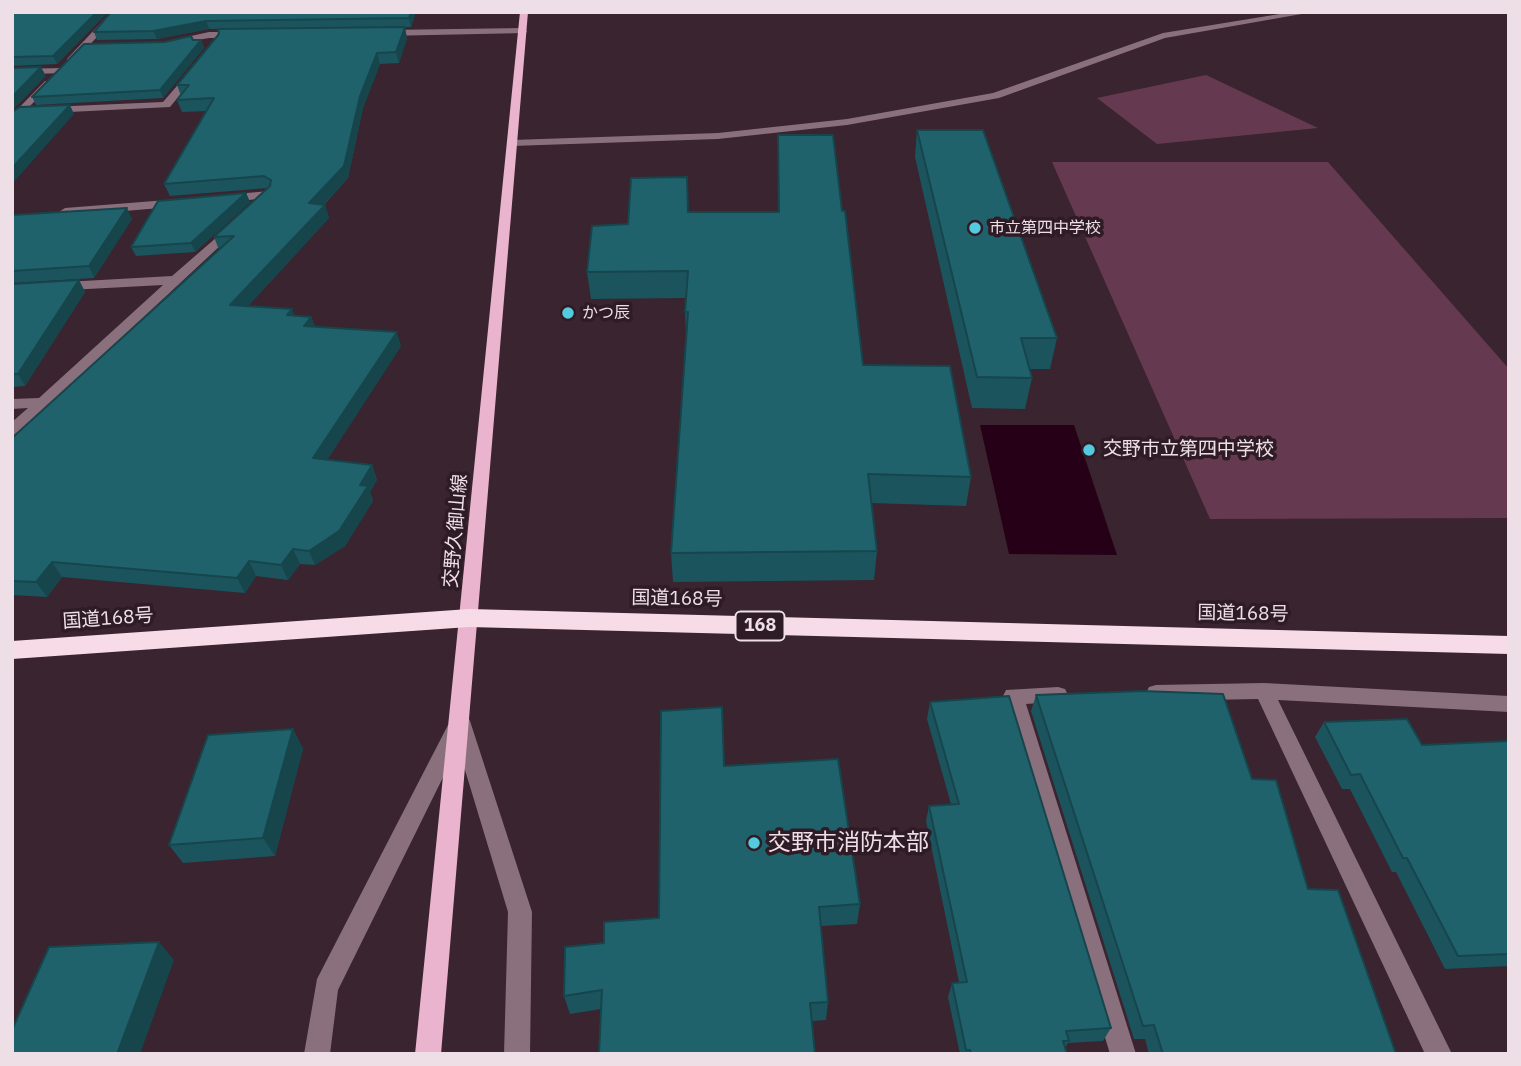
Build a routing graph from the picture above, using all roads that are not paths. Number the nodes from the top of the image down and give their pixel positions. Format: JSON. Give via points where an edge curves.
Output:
{"nodes":[{"id":1,"x":116,"y":12,"type":"edge"},
{"id":2,"x":524,"y":12,"type":"edge"},
{"id":3,"x":1309,"y":12,"type":"edge"},
{"id":4,"x":523,"y":31,"type":"junction"},
{"id":5,"x":370,"y":33,"type":"edge"},
{"id":6,"x":249,"y":35,"type":"edge"},
{"id":7,"x":216,"y":43,"type":"edge"},
{"id":8,"x":96,"y":45,"type":"edge"},
{"id":9,"x":84,"y":46,"type":"junction"},
{"id":10,"x":200,"y":64,"type":"edge"},
{"id":11,"x":61,"y":70,"type":"junction"},
{"id":12,"x":12,"y":72,"type":"edge"},
{"id":13,"x":22,"y":111,"type":"junction"},
{"id":14,"x":12,"y":121,"type":"edge"},
{"id":15,"x":512,"y":143,"type":"junction"},
{"id":16,"x":215,"y":200,"type":"edge"},
{"id":17,"x":188,"y":202,"type":"edge"},
{"id":18,"x":53,"y":213,"type":"edge"},
{"id":19,"x":176,"y":280,"type":"junction"},
{"id":20,"x":12,"y":289,"type":"edge"},
{"id":21,"x":45,"y":402,"type":"junction"},
{"id":22,"x":12,"y":404,"type":"edge"},
{"id":23,"x":12,"y":432,"type":"edge"},
{"id":24,"x":469,"y":618,"type":"junction"},
{"id":25,"x":1509,"y":645,"type":"edge"},
{"id":26,"x":12,"y":650,"type":"edge"},
{"id":27,"x":1264,"y":691,"type":"junction"},
{"id":28,"x":1138,"y":693,"type":"edge"},
{"id":29,"x":1082,"y":694,"type":"edge"},
{"id":30,"x":1509,"y":704,"type":"edge"},
{"id":31,"x":460,"y":721,"type":"junction"},
{"id":32,"x":317,"y":1054,"type":"edge"},
{"id":33,"x":428,"y":1054,"type":"edge"},
{"id":34,"x":517,"y":1054,"type":"edge"},
{"id":35,"x":1123,"y":1054,"type":"edge"},
{"id":36,"x":1439,"y":1054,"type":"edge"}],
"edges":[{"from":1,"to":9,"type":"street"},
{"from":2,"to":4,"type":"main road","name":"交野久御山線"},
{"from":3,"to":15,"type":"street","via":[[1163,36],[995,96],[847,122],[718,136]]},
{"from":4,"to":5,"type":"street"},
{"from":4,"to":15,"type":"main road","name":"交野久御山線"},
{"from":6,"to":7,"type":"street","via":[[209,35],[158,44]]},
{"from":8,"to":9,"type":"street"},
{"from":9,"to":11,"type":"street"},
{"from":10,"to":13,"type":"street","via":[[166,105]]},
{"from":11,"to":12,"type":"street"},
{"from":11,"to":13,"type":"street"},
{"from":13,"to":14,"type":"street"},
{"from":15,"to":24,"type":"main road","name":"交野久御山線"},
{"from":16,"to":19,"type":"street","via":[[269,195]]},
{"from":17,"to":18,"type":"street"},
{"from":19,"to":20,"type":"street"},
{"from":19,"to":21,"type":"street"},
{"from":21,"to":22,"type":"street"},
{"from":21,"to":23,"type":"street"},
{"from":24,"to":25,"type":"highway","name":"国道168号","number":"168"},
{"from":24,"to":26,"type":"highway","name":"国道168号","number":"168"},
{"from":24,"to":31,"type":"main road","name":"交野久御山線"},
{"from":27,"to":28,"type":"street"},
{"from":27,"to":30,"type":"street"},
{"from":27,"to":36,"type":"street"},
{"from":29,"to":35,"type":"street","via":[[1013,696]]},
{"from":31,"to":32,"type":"street","via":[[327,988]]},
{"from":31,"to":33,"type":"main road","name":"交野久御山線"},
{"from":31,"to":34,"type":"street","via":[[520,912]]}]}
